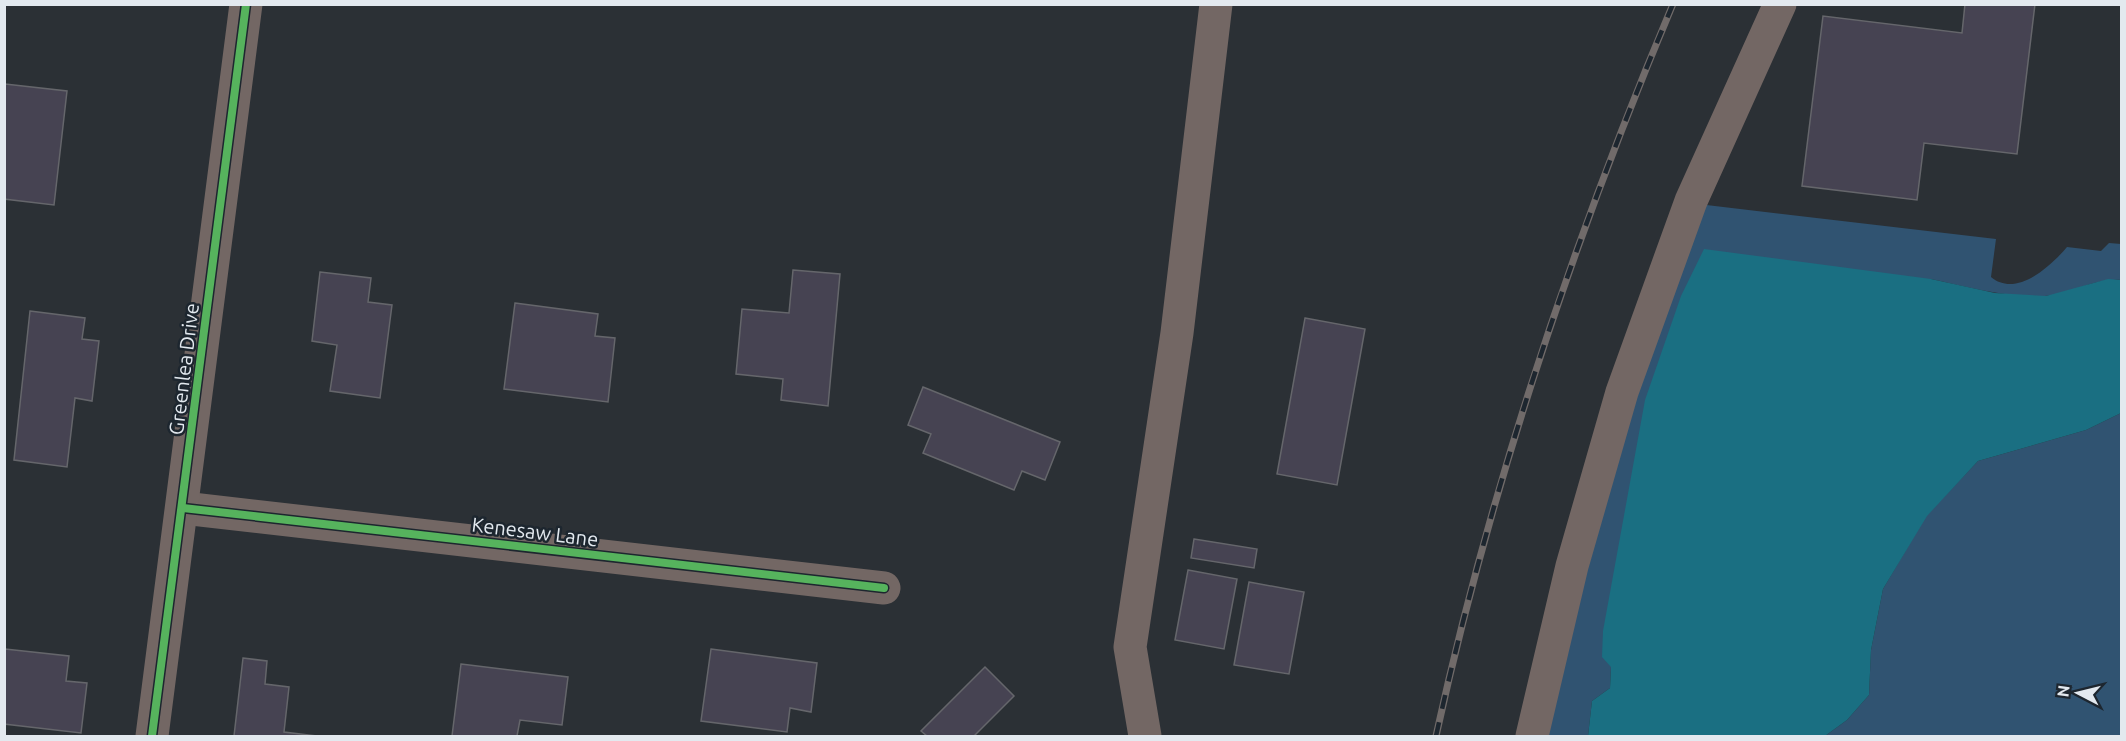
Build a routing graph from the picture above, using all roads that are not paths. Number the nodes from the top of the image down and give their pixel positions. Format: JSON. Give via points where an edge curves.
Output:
{"nodes":[{"id":1,"x":246,"y":4,"type":"edge"},
{"id":2,"x":1216,"y":4,"type":"edge"},
{"id":3,"x":1780,"y":4,"type":"edge"},
{"id":4,"x":183,"y":508,"type":"junction"},
{"id":5,"x":884,"y":588,"type":"dead end"},
{"id":6,"x":152,"y":736,"type":"edge"},
{"id":7,"x":1145,"y":736,"type":"edge"},
{"id":8,"x":1532,"y":736,"type":"edge"}],
"edges":[{"from":1,"to":4,"type":"street","name":"Greenlea Drive"},
{"from":2,"to":7,"type":"street","via":[[1177,333],[1130,647]]},
{"from":3,"to":8,"type":"street","via":[[1691,201],[1622,392],[1572,566]]},
{"from":4,"to":5,"type":"street","name":"Kenesaw Lane"},
{"from":4,"to":6,"type":"street","name":"Greenlea Drive"}]}
